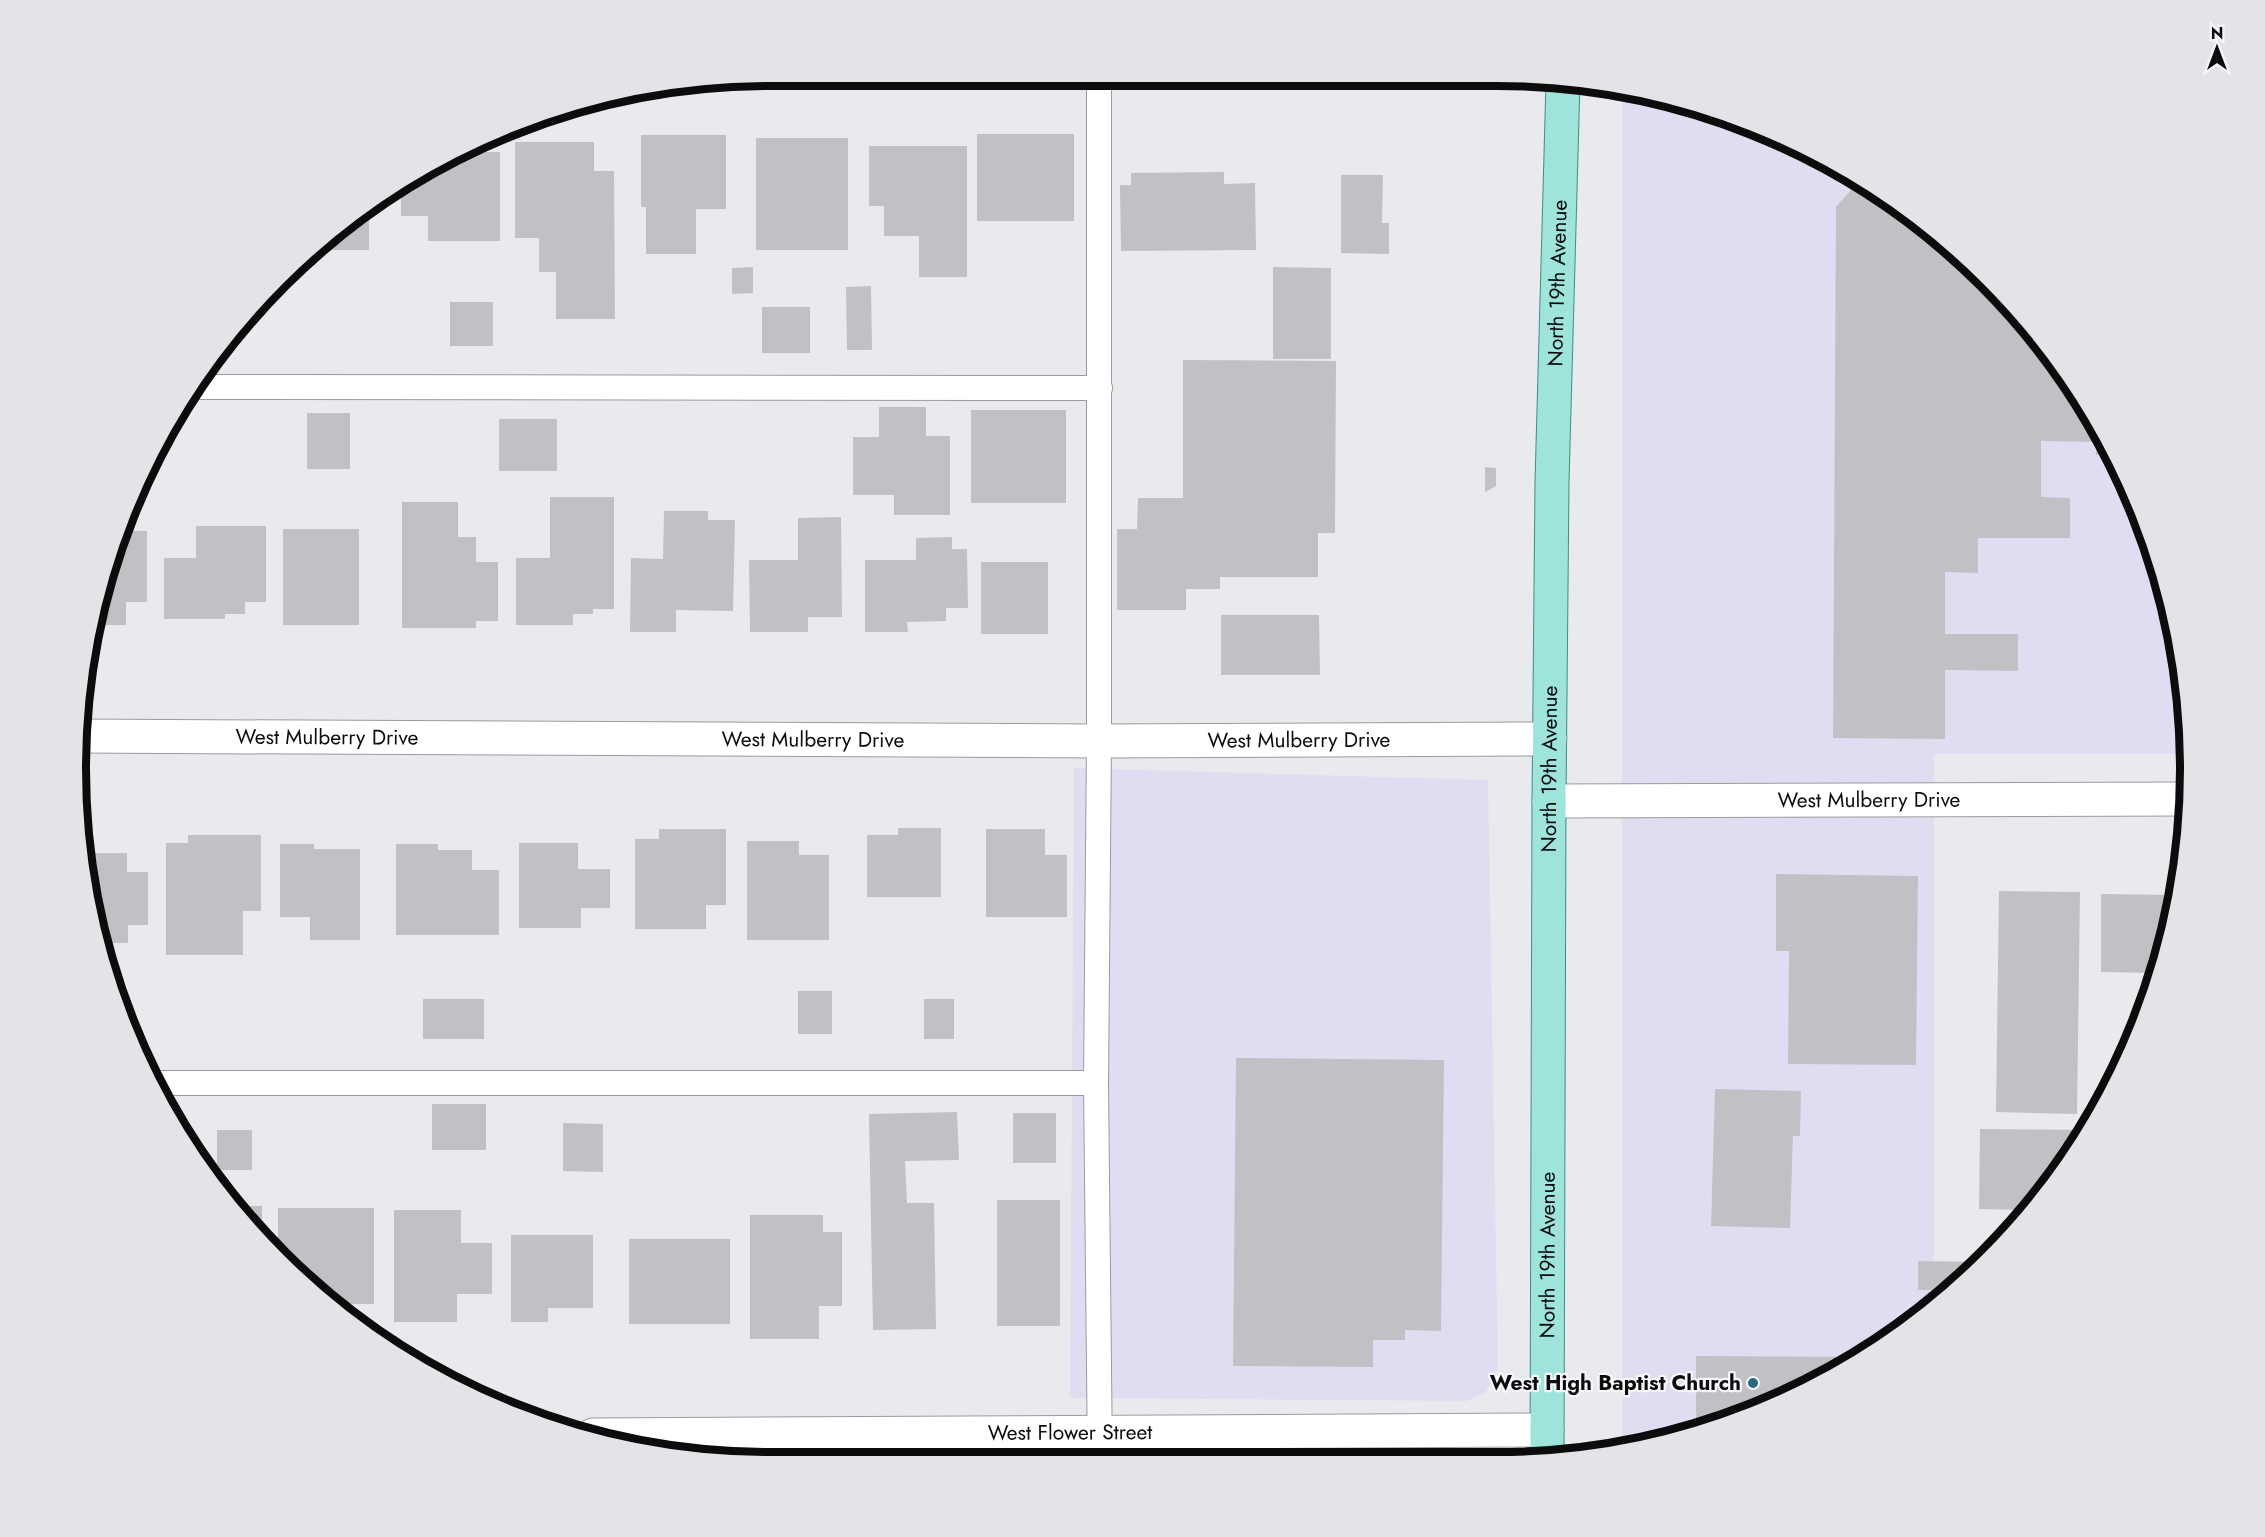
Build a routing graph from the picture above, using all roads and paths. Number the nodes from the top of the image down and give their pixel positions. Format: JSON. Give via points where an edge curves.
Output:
{"nodes":[{"id":1,"x":1099,"y":86,"type":"edge"},
{"id":2,"x":1563,"y":89,"type":"edge"},
{"id":3,"x":202,"y":387,"type":"edge"},
{"id":4,"x":1100,"y":388,"type":"junction"},
{"id":5,"x":87,"y":736,"type":"edge"},
{"id":6,"x":1550,"y":739,"type":"junction"},
{"id":7,"x":1099,"y":741,"type":"junction"},
{"id":8,"x":2179,"y":799,"type":"edge"},
{"id":9,"x":1549,"y":801,"type":"junction"},
{"id":10,"x":162,"y":1083,"type":"edge"},
{"id":11,"x":1096,"y":1083,"type":"junction"},
{"id":12,"x":625,"y":1436,"type":"edge"},
{"id":13,"x":1547,"y":1444,"type":"edge"},
{"id":14,"x":1100,"y":1447,"type":"edge"}],
"edges":[{"from":1,"to":4,"type":"lane"},
{"from":2,"to":6,"type":"main road","name":"North 19th Avenue"},
{"from":3,"to":4,"type":"lane"},
{"from":4,"to":7,"type":"lane"},
{"from":5,"to":7,"type":"street","name":"West Mulberry Drive"},
{"from":6,"to":7,"type":"street","name":"West Mulberry Drive"},
{"from":6,"to":9,"type":"main road","name":"North 19th Avenue"},
{"from":7,"to":11,"type":"lane"},
{"from":8,"to":9,"type":"street","name":"West Mulberry Drive"},
{"from":9,"to":13,"type":"main road","name":"North 19th Avenue"},
{"from":10,"to":11,"type":"lane"},
{"from":11,"to":14,"type":"lane"},
{"from":12,"to":14,"type":"street","name":"West Flower Street"},
{"from":13,"to":14,"type":"street","name":"West Flower Street"}]}
